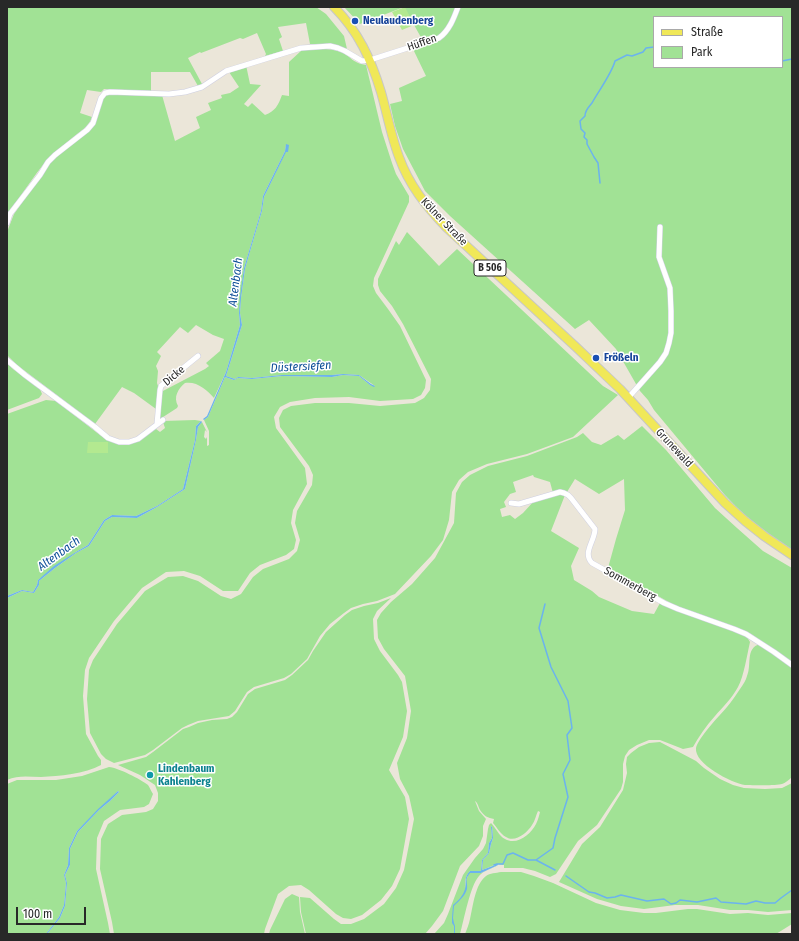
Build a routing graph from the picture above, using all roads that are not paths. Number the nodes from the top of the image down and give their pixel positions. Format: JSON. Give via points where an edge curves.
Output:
{"nodes":[{"id":1,"x":334,"y":7,"type":"edge"},
{"id":2,"x":458,"y":7,"type":"edge"},
{"id":3,"x":352,"y":46,"type":"dead end"},
{"id":4,"x":350,"y":53,"type":"junction"},
{"id":5,"x":370,"y":60,"type":"junction"},
{"id":6,"x":7,"y":223,"type":"edge"},
{"id":7,"x":660,"y":227,"type":"dead end"},
{"id":8,"x":198,"y":356,"type":"dead end"},
{"id":9,"x":7,"y":360,"type":"edge"},
{"id":10,"x":624,"y":394,"type":"junction"},
{"id":11,"x":163,"y":420,"type":"dead end"},
{"id":12,"x":157,"y":424,"type":"junction"},
{"id":13,"x":511,"y":503,"type":"dead end"},
{"id":14,"x":792,"y":554,"type":"edge"},
{"id":15,"x":792,"y":665,"type":"edge"}],
"edges":[{"from":1,"to":5,"type":"main road","number":"B 506","via":[[350,25]]},
{"from":2,"to":5,"type":"street","name":"Hüffen","via":[[444,35]]},
{"from":3,"to":4,"type":"street"},
{"from":4,"to":5,"type":"street","via":[[362,61]]},
{"from":4,"to":6,"type":"street","via":[[330,46],[301,48],[226,71],[202,87],[178,93],[105,93],[93,123],[48,162],[10,214]]},
{"from":5,"to":10,"type":"main road","name":"Kölner Straße","number":"B 506","via":[[392,138],[407,177],[431,211]]},
{"from":7,"to":10,"type":"street","via":[[659,258],[670,288],[669,343],[660,362]]},
{"from":8,"to":12,"type":"street","name":"Dicke","via":[[161,386]]},
{"from":9,"to":12,"type":"street","via":[[108,438],[129,442],[138,439]]},
{"from":10,"to":14,"type":"main road","name":"Grunewald","number":"B 506","via":[[725,503],[764,536]]},
{"from":11,"to":12,"type":"street"},
{"from":13,"to":15,"type":"street","name":"Sommerberg","via":[[519,504],[560,492],[568,495],[595,529],[588,553],[592,563],[664,603],[746,634]]}]}
